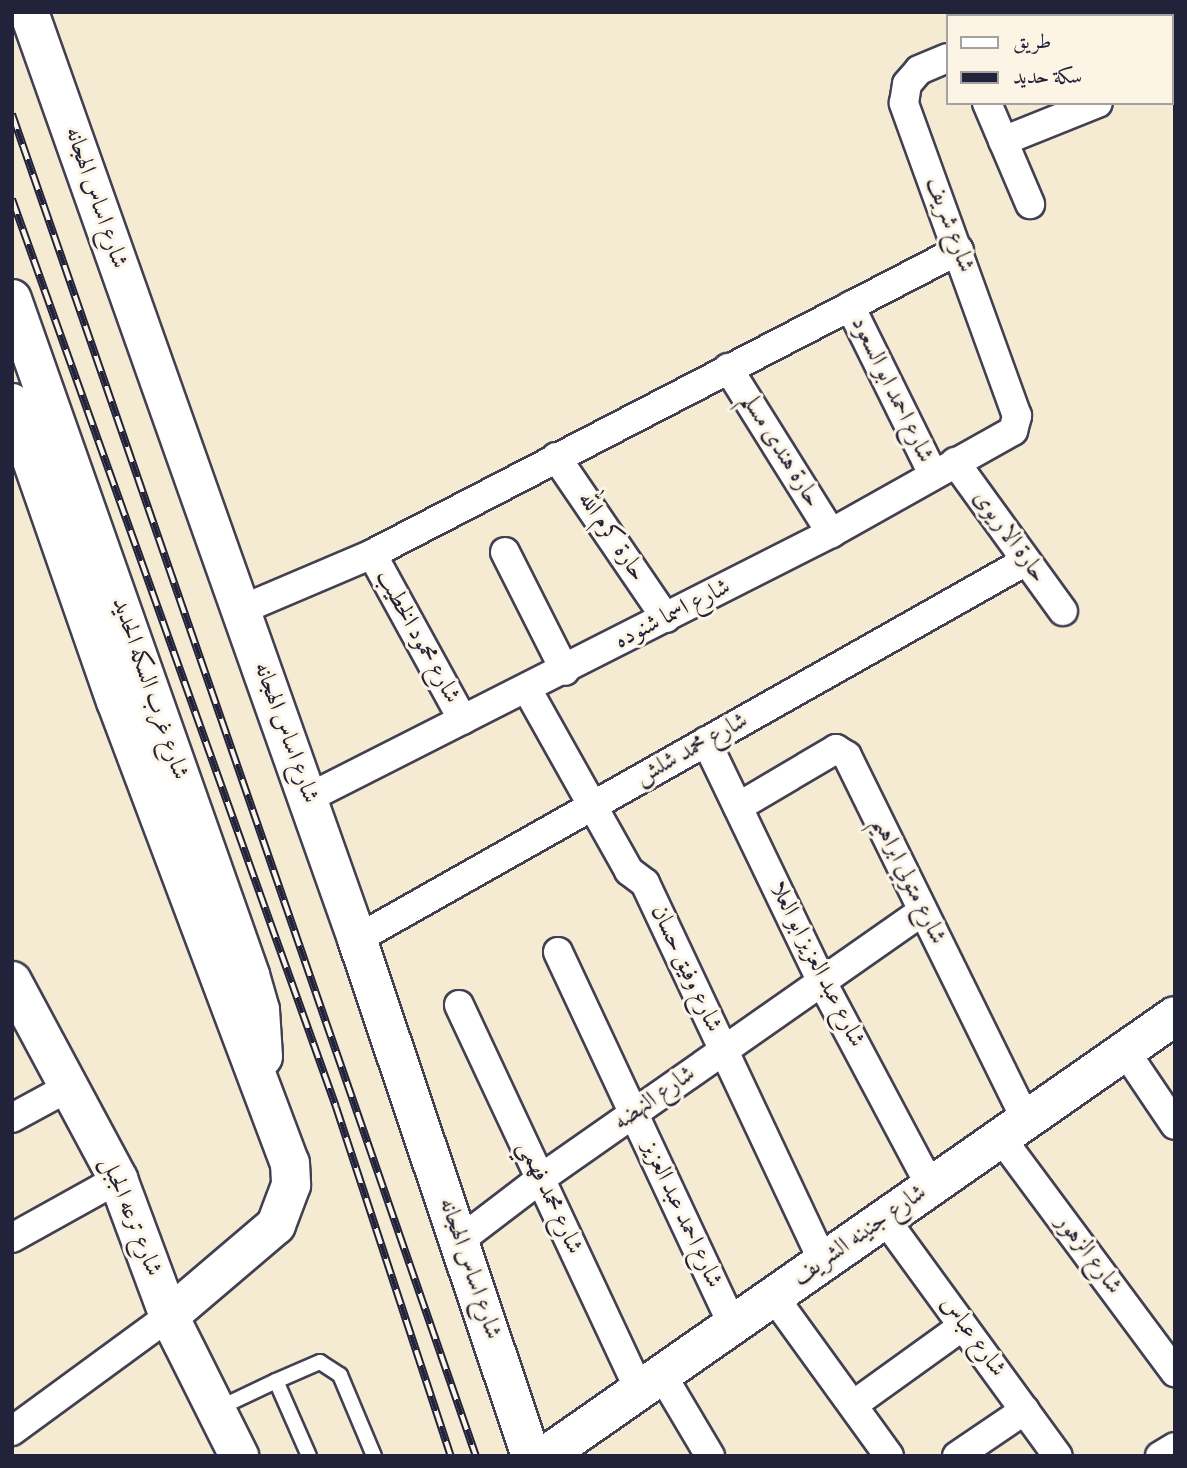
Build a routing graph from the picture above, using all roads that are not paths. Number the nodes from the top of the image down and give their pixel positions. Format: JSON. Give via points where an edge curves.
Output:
{"nodes":[{"id":1,"x":29,"y":12,"type":"edge"},
{"id":2,"x":946,"y":58,"type":"edge"},
{"id":3,"x":988,"y":105,"type":"edge"},
{"id":4,"x":1093,"y":105,"type":"edge"},
{"id":5,"x":1003,"y":141,"type":"junction"},
{"id":6,"x":1030,"y":204,"type":"dead end"},
{"id":7,"x":959,"y":250,"type":"junction"},
{"id":8,"x":12,"y":299,"type":"edge"},
{"id":9,"x":850,"y":306,"type":"junction"},
{"id":10,"x":728,"y":368,"type":"junction"},
{"id":11,"x":12,"y":403,"type":"edge"},
{"id":12,"x":1016,"y":411,"type":"joint"},
{"id":13,"x":556,"y":457,"type":"junction"},
{"id":14,"x":944,"y":468,"type":"junction"},
{"id":15,"x":831,"y":533,"type":"junction"},
{"id":16,"x":505,"y":552,"type":"dead end"},
{"id":17,"x":372,"y":554,"type":"junction"},
{"id":18,"x":1026,"y":561,"type":"junction"},
{"id":19,"x":241,"y":610,"type":"junction"},
{"id":20,"x":1063,"y":611,"type":"dead end"},
{"id":21,"x":666,"y":618,"type":"junction"},
{"id":22,"x":565,"y":671,"type":"junction"},
{"id":23,"x":527,"y":689,"type":"junction"},
{"id":24,"x":463,"y":720,"type":"junction"},
{"id":25,"x":706,"y":741,"type":"junction"},
{"id":26,"x":308,"y":798,"type":"junction"},
{"id":27,"x":590,"y":807,"type":"junction"},
{"id":28,"x":738,"y":807,"type":"junction"},
{"id":29,"x":922,"y":912,"type":"junction"},
{"id":30,"x":357,"y":939,"type":"junction"},
{"id":31,"x":558,"y":952,"type":"dead end"},
{"id":32,"x":12,"y":981,"type":"edge"},
{"id":33,"x":822,"y":982,"type":"junction"},
{"id":34,"x":459,"y":1005,"type":"dead end"},
{"id":35,"x":1175,"y":1016,"type":"edge"},
{"id":36,"x":724,"y":1051,"type":"junction"},
{"id":37,"x":1125,"y":1051,"type":"junction"},
{"id":38,"x":260,"y":1083,"type":"junction"},
{"id":39,"x":69,"y":1087,"type":"junction"},
{"id":40,"x":633,"y":1114,"type":"junction"},
{"id":41,"x":12,"y":1118,"type":"edge"},
{"id":42,"x":1175,"y":1125,"type":"edge"},
{"id":43,"x":1014,"y":1129,"type":"junction"},
{"id":44,"x":118,"y":1178,"type":"junction"},
{"id":45,"x":540,"y":1179,"type":"junction"},
{"id":46,"x":931,"y":1187,"type":"junction"},
{"id":47,"x":885,"y":1219,"type":"junction"},
{"id":48,"x":12,"y":1238,"type":"edge"},
{"id":49,"x":460,"y":1241,"type":"junction"},
{"id":50,"x":823,"y":1262,"type":"junction"},
{"id":51,"x":774,"y":1297,"type":"junction"},
{"id":52,"x":169,"y":1316,"type":"junction"},
{"id":53,"x":733,"y":1325,"type":"junction"},
{"id":54,"x":963,"y":1326,"type":"junction"},
{"id":55,"x":1175,"y":1372,"type":"edge"},
{"id":56,"x":276,"y":1381,"type":"junction"},
{"id":57,"x":651,"y":1383,"type":"junction"},
{"id":58,"x":853,"y":1405,"type":"junction"},
{"id":59,"x":216,"y":1409,"type":"junction"},
{"id":60,"x":1025,"y":1410,"type":"junction"},
{"id":61,"x":12,"y":1431,"type":"edge"},
{"id":62,"x":1175,"y":1447,"type":"edge"},
{"id":63,"x":239,"y":1456,"type":"edge"},
{"id":64,"x":309,"y":1456,"type":"edge"},
{"id":65,"x":374,"y":1456,"type":"edge"},
{"id":66,"x":531,"y":1456,"type":"edge"},
{"id":67,"x":545,"y":1456,"type":"edge"},
{"id":68,"x":710,"y":1456,"type":"edge"},
{"id":69,"x":889,"y":1456,"type":"edge"},
{"id":70,"x":957,"y":1456,"type":"edge"},
{"id":71,"x":1058,"y":1456,"type":"edge"},
{"id":72,"x":1160,"y":1456,"type":"edge"}],
"edges":[{"from":1,"to":19,"type":"street","name":"شارع اساس الهجانه"},
{"from":2,"to":7,"type":"street","name":"شارع شريف","via":[[919,69],[907,84],[904,103]]},
{"from":3,"to":5,"type":"street"},
{"from":4,"to":5,"type":"street"},
{"from":5,"to":6,"type":"street"},
{"from":7,"to":9,"type":"street"},
{"from":7,"to":12,"type":"street","name":"شارع شريف"},
{"from":8,"to":38,"type":"street","name":"شارع غرب السكه الحديد","via":[[250,975],[260,1010]]},
{"from":9,"to":10,"type":"street"},
{"from":9,"to":14,"type":"street","name":"شارع احمد ابو السعود"},
{"from":10,"to":13,"type":"street"},
{"from":10,"to":15,"type":"street","name":"حارة هندى مسلم"},
{"from":11,"to":38,"type":"street","name":"شارع غرب السكه الحديد","via":[[116,701]]},
{"from":12,"to":14,"type":"street","name":"شارع اسما شنوده","via":[[1016,427],[1009,435]]},
{"from":13,"to":17,"type":"street"},
{"from":13,"to":21,"type":"street","name":"حارة كرم الله"},
{"from":14,"to":15,"type":"street","name":"شارع اسما شنوده"},
{"from":14,"to":18,"type":"street","name":"حارة الاريوى"},
{"from":15,"to":21,"type":"street","name":"شارع اسما شنوده"},
{"from":16,"to":22,"type":"street"},
{"from":17,"to":19,"type":"street"},
{"from":17,"to":24,"type":"street","name":"شارع محمود الخطيب"},
{"from":18,"to":20,"type":"street","name":"حارة الاريوى"},
{"from":18,"to":25,"type":"street","name":"شارع محمد شلش"},
{"from":19,"to":26,"type":"street","name":"شارع اساس الهجانه"},
{"from":21,"to":22,"type":"street","name":"شارع اسما شنوده"},
{"from":22,"to":23,"type":"street","name":"شارع اسما شنوده"},
{"from":23,"to":24,"type":"street","name":"شارع اسما شنوده"},
{"from":23,"to":27,"type":"street","name":"شارع وفيق حسان"},
{"from":24,"to":26,"type":"street","name":"شارع اسما شنوده"},
{"from":25,"to":27,"type":"street","name":"شارع محمد شلش"},
{"from":25,"to":28,"type":"street","name":"شارع عبد العزيز ابو العلا"},
{"from":26,"to":30,"type":"street","name":"شارع اساس الهجانه"},
{"from":27,"to":30,"type":"street","name":"شارع محمد شلش"},
{"from":27,"to":36,"type":"street","name":"شارع وفيق حسان","via":[[629,871],[645,883]]},
{"from":28,"to":29,"type":"street","name":"شارع متولي ابراهيم","via":[[828,752],[842,750]]},
{"from":28,"to":33,"type":"street","name":"شارع عبد العزيز ابو العلا"},
{"from":29,"to":33,"type":"street","name":"شارع النهضه"},
{"from":29,"to":43,"type":"street","name":"شارع متولي ابراهيم"},
{"from":30,"to":49,"type":"street","name":"شارع اساس الهجانه"},
{"from":31,"to":40,"type":"street","name":"شارع احمد عبد العزيز"},
{"from":32,"to":39,"type":"street","name":"شارع ترعه الجبل"},
{"from":33,"to":36,"type":"street","name":"شارع النهضه"},
{"from":33,"to":46,"type":"street","name":"شارع عبد العزيز ابو العلا"},
{"from":34,"to":45,"type":"street","name":"شارع محمد فهمي"},
{"from":35,"to":37,"type":"street","name":"شارع جنينه الشريف"},
{"from":36,"to":40,"type":"street","name":"شارع النهضه"},
{"from":36,"to":50,"type":"street","name":"شارع وفيق حسان"},
{"from":37,"to":42,"type":"street"},
{"from":37,"to":43,"type":"street","name":"شارع جنينه الشريف"},
{"from":38,"to":52,"type":"street","name":"شارع غرب السكه الحديد","via":[[290,1164],[286,1206],[262,1241]]},
{"from":39,"to":41,"type":"street"},
{"from":39,"to":44,"type":"street","name":"شارع ترعه الجبل"},
{"from":40,"to":45,"type":"street","name":"شارع النهضه"},
{"from":40,"to":53,"type":"street","name":"شارع احمد عبد العزيز"},
{"from":43,"to":46,"type":"street","name":"شارع جنينه الشريف"},
{"from":43,"to":55,"type":"street","name":"شارع الزهور"},
{"from":44,"to":48,"type":"street"},
{"from":44,"to":52,"type":"street","name":"شارع ترعه الجبل"},
{"from":45,"to":49,"type":"street","name":"شارع النهضه"},
{"from":45,"to":57,"type":"street","name":"شارع محمد فهمي"},
{"from":46,"to":47,"type":"street","name":"شارع جنينه الشريف"},
{"from":47,"to":50,"type":"street","name":"شارع جنينه الشريف"},
{"from":47,"to":54,"type":"street","name":"شارع عباس"},
{"from":49,"to":66,"type":"street","name":"شارع اساس الهجانه"},
{"from":50,"to":51,"type":"street","name":"شارع جنينه الشريف"},
{"from":51,"to":53,"type":"street","name":"شارع جنينه الشريف"},
{"from":51,"to":58,"type":"street"},
{"from":52,"to":59,"type":"street","name":"شارع ترعه الجبل"},
{"from":52,"to":61,"type":"street"},
{"from":53,"to":57,"type":"street","name":"شارع جنينه الشريف"},
{"from":54,"to":58,"type":"street"},
{"from":54,"to":60,"type":"street","name":"شارع عباس"},
{"from":56,"to":59,"type":"lane"},
{"from":56,"to":64,"type":"lane"},
{"from":56,"to":65,"type":"lane","via":[[314,1363],[331,1366],[340,1375]]},
{"from":57,"to":67,"type":"street","name":"شارع جنينه الشريف"},
{"from":57,"to":68,"type":"street"},
{"from":58,"to":69,"type":"street"},
{"from":59,"to":63,"type":"street","name":"شارع ترعه الجبل"},
{"from":60,"to":70,"type":"street"},
{"from":60,"to":71,"type":"street","name":"شارع عباس"},
{"from":62,"to":72,"type":"street"}]}
